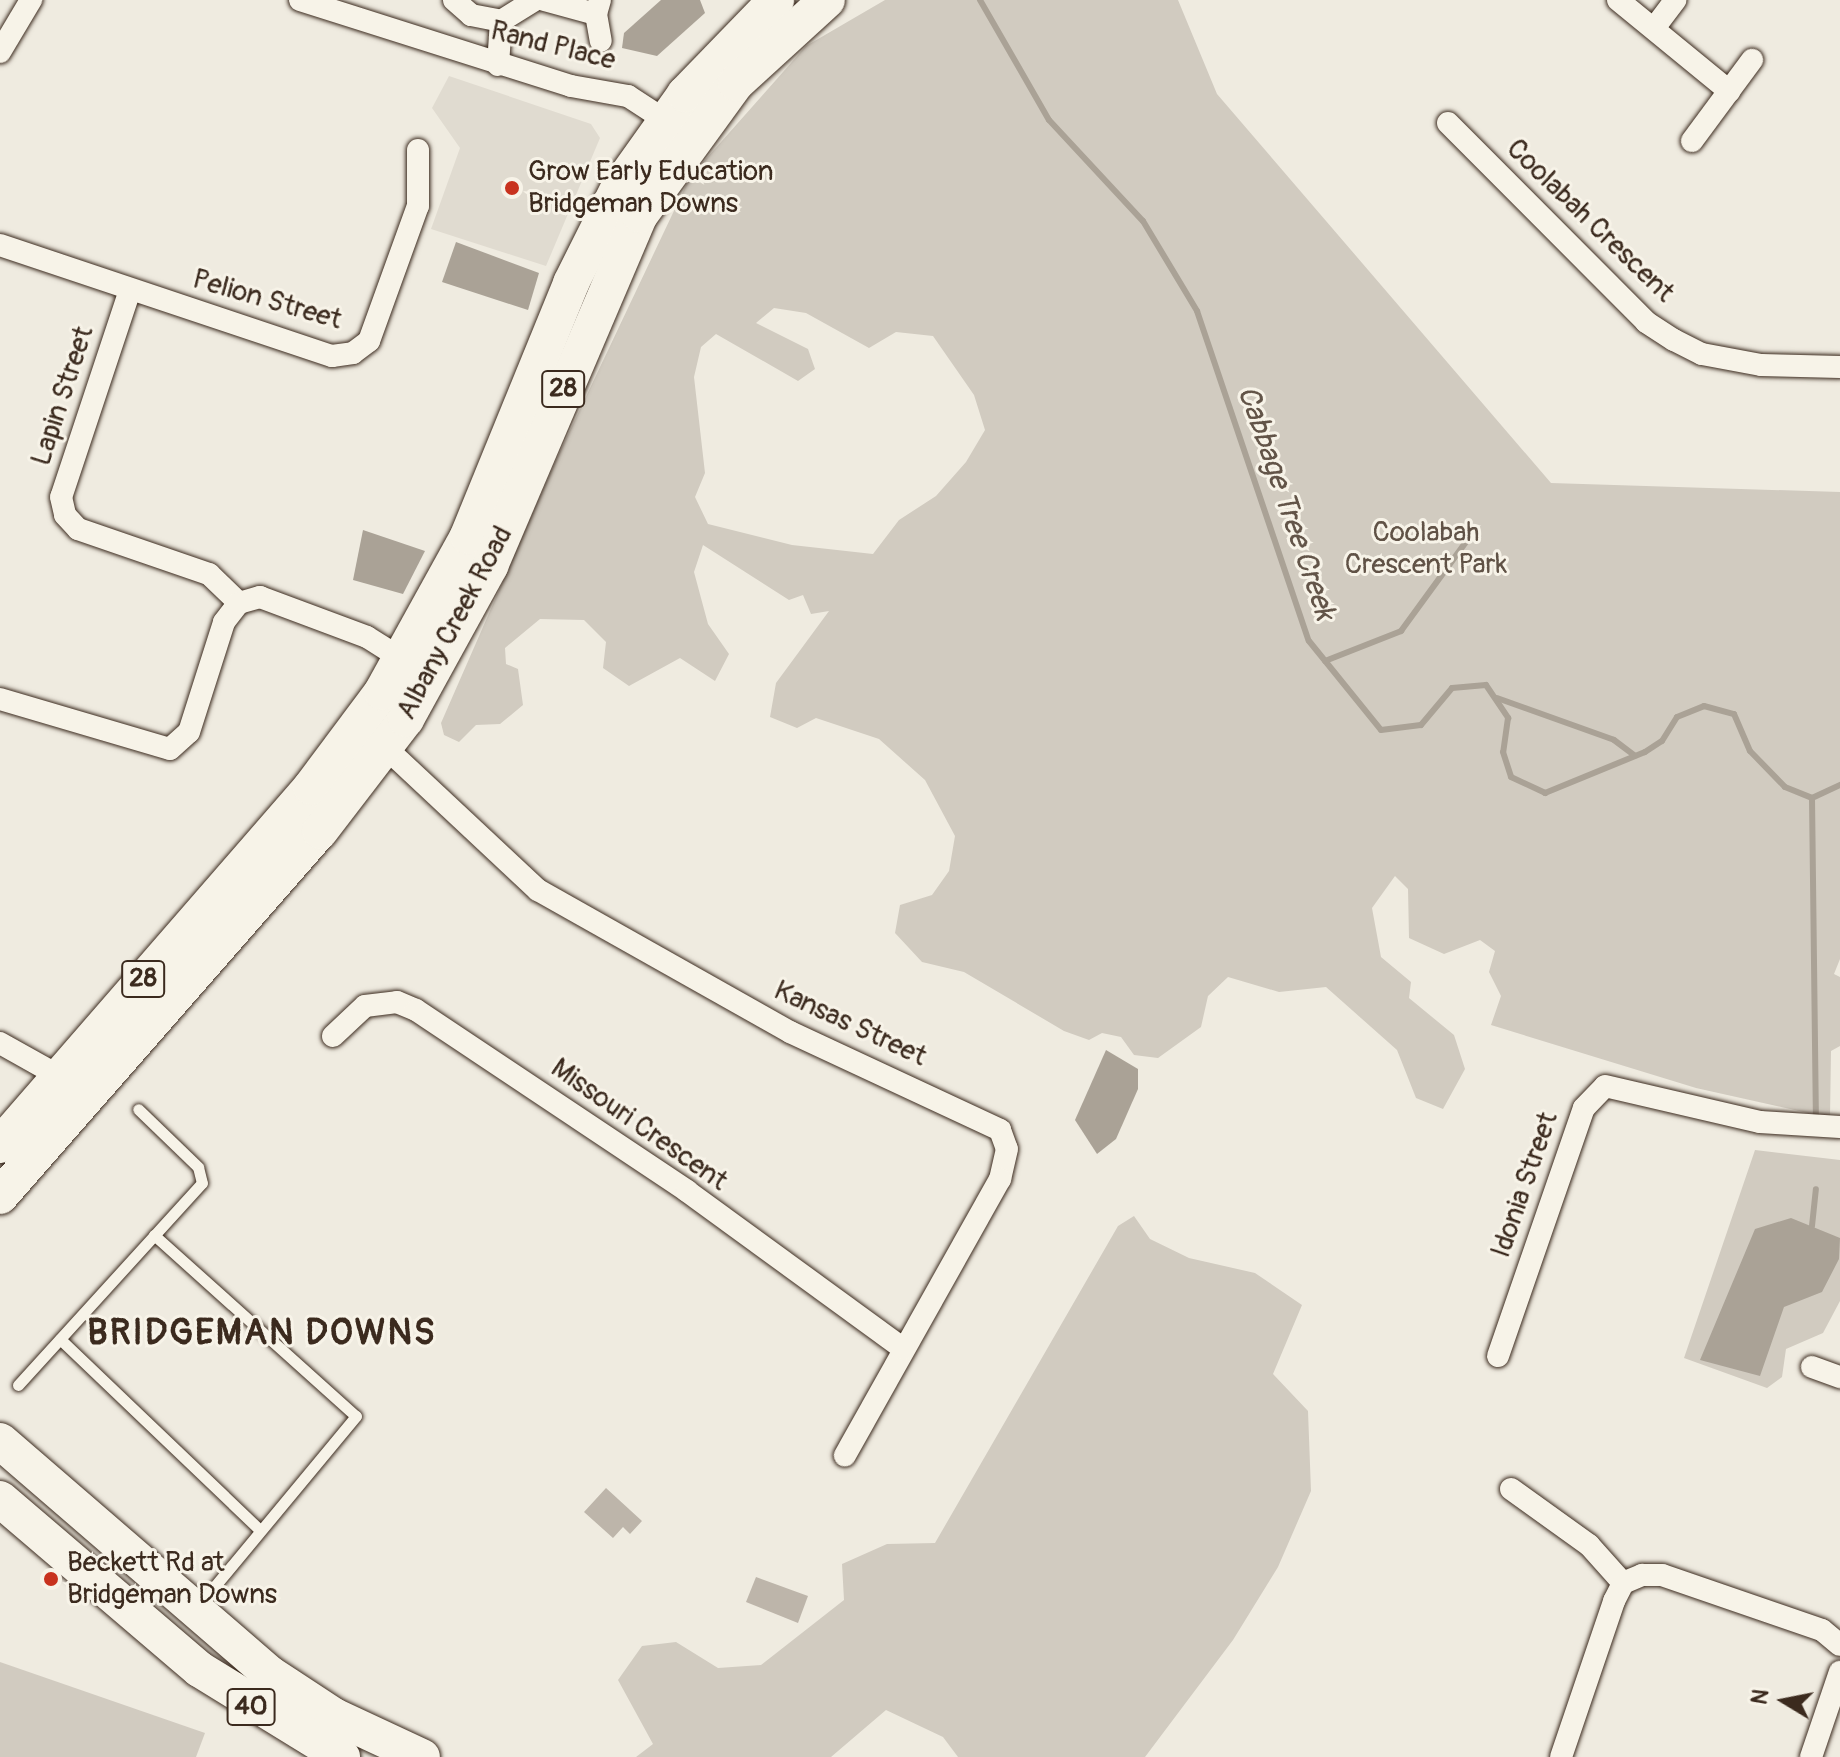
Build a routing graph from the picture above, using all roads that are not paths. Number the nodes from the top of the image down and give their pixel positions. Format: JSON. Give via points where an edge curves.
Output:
{"nodes":[{"id":1,"x":31,"y":0,"type":"edge"},
{"id":2,"x":300,"y":0,"type":"edge"},
{"id":3,"x":454,"y":0,"type":"edge"},
{"id":4,"x":535,"y":0,"type":"edge"},
{"id":5,"x":544,"y":0,"type":"edge"},
{"id":6,"x":776,"y":0,"type":"edge"},
{"id":7,"x":827,"y":0,"type":"edge"},
{"id":8,"x":1618,"y":0,"type":"edge"},
{"id":9,"x":1675,"y":0,"type":"edge"},
{"id":10,"x":598,"y":7,"type":"edge"},
{"id":11,"x":501,"y":21,"type":"junction"},
{"id":12,"x":1655,"y":27,"type":"junction"},
{"id":13,"x":601,"y":41,"type":"dead end"},
{"id":14,"x":0,"y":52,"type":"edge"},
{"id":15,"x":1752,"y":60,"type":"dead end"},
{"id":16,"x":498,"y":65,"type":"junction"},
{"id":17,"x":1729,"y":91,"type":"junction"},
{"id":18,"x":1448,"y":123,"type":"dead end"},
{"id":19,"x":678,"y":129,"type":"junction"},
{"id":20,"x":1692,"y":141,"type":"dead end"},
{"id":21,"x":418,"y":150,"type":"dead end"},
{"id":22,"x":0,"y":245,"type":"edge"},
{"id":23,"x":130,"y":290,"type":"junction"},
{"id":24,"x":1840,"y":367,"type":"edge"},
{"id":25,"x":239,"y":603,"type":"junction"},
{"id":26,"x":402,"y":659,"type":"junction"},
{"id":27,"x":0,"y":699,"type":"edge"},
{"id":28,"x":386,"y":748,"type":"junction"},
{"id":29,"x":333,"y":1036,"type":"dead end"},
{"id":30,"x":0,"y":1043,"type":"edge"},
{"id":31,"x":59,"y":1074,"type":"junction"},
{"id":32,"x":88,"y":1096,"type":"junction"},
{"id":33,"x":138,"y":1109,"type":"dead end"},
{"id":34,"x":1840,"y":1127,"type":"edge"},
{"id":35,"x":0,"y":1145,"type":"edge"},
{"id":36,"x":0,"y":1196,"type":"edge"},
{"id":37,"x":154,"y":1235,"type":"junction"},
{"id":38,"x":60,"y":1339,"type":"junction"},
{"id":39,"x":904,"y":1349,"type":"junction"},
{"id":40,"x":1498,"y":1356,"type":"dead end"},
{"id":41,"x":1812,"y":1367,"type":"dead end"},
{"id":42,"x":1840,"y":1377,"type":"edge"},
{"id":43,"x":18,"y":1385,"type":"dead end"},
{"id":44,"x":0,"y":1441,"type":"edge"},
{"id":45,"x":845,"y":1455,"type":"dead end"},
{"id":46,"x":1511,"y":1489,"type":"dead end"},
{"id":47,"x":0,"y":1499,"type":"edge"},
{"id":48,"x":259,"y":1529,"type":"junction"},
{"id":49,"x":1623,"y":1583,"type":"junction"},
{"id":50,"x":196,"y":1609,"type":"junction"},
{"id":51,"x":1840,"y":1645,"type":"edge"},
{"id":52,"x":1840,"y":1672,"type":"edge"},
{"id":53,"x":342,"y":1757,"type":"edge"},
{"id":54,"x":422,"y":1757,"type":"edge"},
{"id":55,"x":1561,"y":1757,"type":"edge"},
{"id":56,"x":1811,"y":1757,"type":"edge"}],
"edges":[{"from":1,"to":14,"type":"street"},
{"from":2,"to":16,"type":"street","name":"Rand Place"},
{"from":3,"to":11,"type":"street","via":[[471,15]]},
{"from":4,"to":11,"type":"street"},
{"from":5,"to":10,"type":"street"},
{"from":6,"to":19,"type":"main road","name":"Albany Creek Road","number":"28"},
{"from":7,"to":19,"type":"main road","name":"Albany Creek Road","number":"28"},
{"from":8,"to":12,"type":"street"},
{"from":9,"to":12,"type":"street"},
{"from":10,"to":13,"type":"street"},
{"from":11,"to":16,"type":"street"},
{"from":12,"to":17,"type":"street"},
{"from":15,"to":17,"type":"street"},
{"from":16,"to":19,"type":"street","name":"Rand Place","via":[[628,96]]},
{"from":17,"to":20,"type":"street"},
{"from":18,"to":24,"type":"street","name":"Coolabah Crescent","via":[[1646,322],[1674,340],[1702,354],[1761,365]]},
{"from":19,"to":26,"type":"main road","name":"Albany Creek Road","number":"28","via":[[588,246],[468,536]]},
{"from":19,"to":28,"type":"main road","name":"Albany Creek Road","number":"28","via":[[470,608]]},
{"from":21,"to":23,"type":"street","name":"Pelion Street","via":[[418,206],[369,341],[353,353],[332,356]]},
{"from":22,"to":23,"type":"street","name":"Pelion Street"},
{"from":23,"to":25,"type":"street","name":"Lapin Street","via":[[61,497],[65,515],[78,529],[209,574]]},
{"from":25,"to":26,"type":"street","via":[[260,597],[288,606]]},
{"from":25,"to":27,"type":"street","via":[[224,622],[189,732],[170,749]]},
{"from":26,"to":31,"type":"main road","name":"Albany Creek Road","number":"28","via":[[311,787]]},
{"from":28,"to":32,"type":"main road","name":"Albany Creek Road","number":"28"},
{"from":28,"to":39,"type":"street","name":"Kansas Street","via":[[538,890],[790,1032],[1000,1130],[1007,1149],[1000,1179]]},
{"from":29,"to":39,"type":"street","name":"Missouri Crescent","via":[[365,1006],[397,1002],[416,1010],[687,1191]]},
{"from":30,"to":31,"type":"street"},
{"from":31,"to":32,"type":"street"},
{"from":31,"to":35,"type":"main road","name":"Albany Creek Road","number":"28"},
{"from":32,"to":36,"type":"main road","name":"Albany Creek Road","number":"28"},
{"from":33,"to":37,"type":"lane","via":[[202,1176]]},
{"from":34,"to":40,"type":"street","name":"Idonia Street","via":[[1760,1122],[1605,1086],[1584,1108]]},
{"from":37,"to":38,"type":"lane"},
{"from":37,"to":48,"type":"lane","via":[[355,1412],[351,1426]]},
{"from":38,"to":43,"type":"lane"},
{"from":38,"to":48,"type":"lane"},
{"from":39,"to":45,"type":"street","name":"Kansas Street"},
{"from":41,"to":42,"type":"street"},
{"from":44,"to":50,"type":"main road","number":"40"},
{"from":46,"to":49,"type":"street","via":[[1589,1545]]},
{"from":47,"to":53,"type":"main road","number":"40","via":[[222,1686]]},
{"from":48,"to":50,"type":"lane"},
{"from":49,"to":51,"type":"street","via":[[1662,1575],[1822,1630]]},
{"from":49,"to":55,"type":"street"},
{"from":50,"to":54,"type":"main road","number":"40","via":[[302,1696]]},
{"from":52,"to":56,"type":"street"}]}
